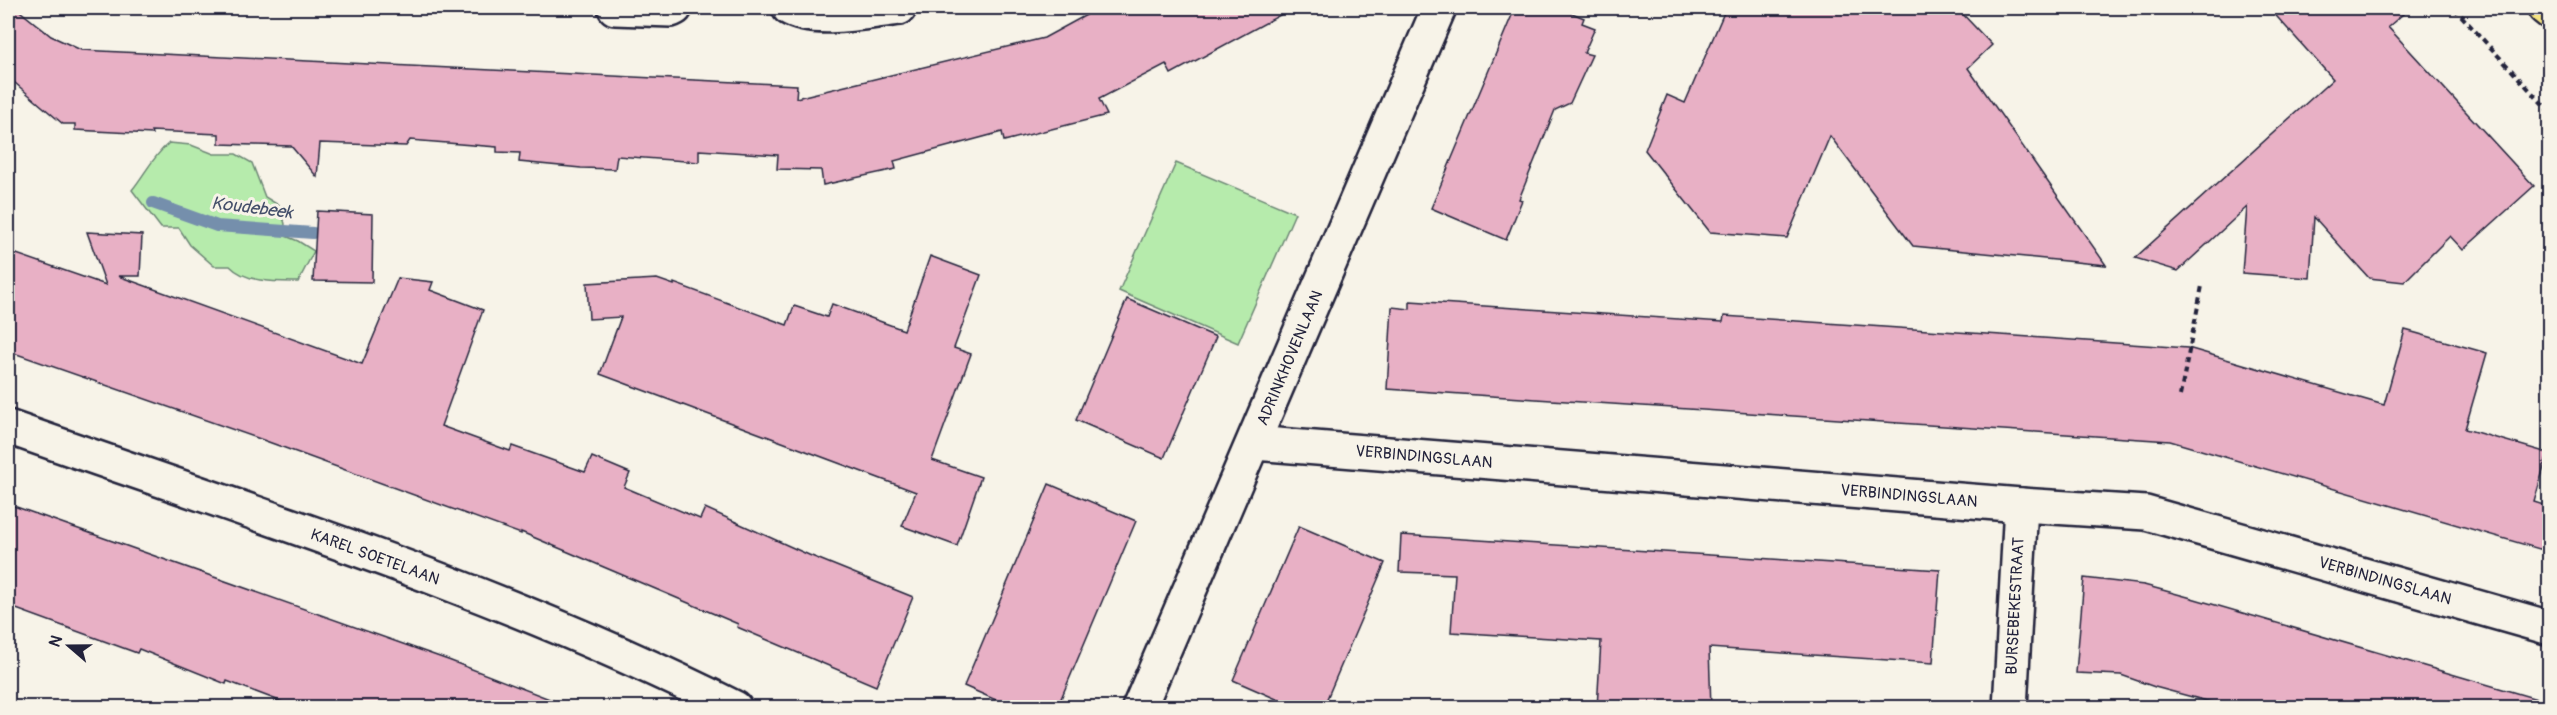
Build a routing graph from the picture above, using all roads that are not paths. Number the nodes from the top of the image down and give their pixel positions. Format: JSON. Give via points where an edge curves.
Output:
{"nodes":[{"id":1,"x":615,"y":8,"type":"edge"},
{"id":2,"x":675,"y":8,"type":"edge"},
{"id":3,"x":789,"y":8,"type":"edge"},
{"id":4,"x":899,"y":8,"type":"edge"},
{"id":5,"x":1439,"y":8,"type":"edge"},
{"id":6,"x":2545,"y":8,"type":"edge"},
{"id":7,"x":2550,"y":12,"type":"edge"},
{"id":8,"x":8,"y":427,"type":"edge"},
{"id":9,"x":1254,"y":443,"type":"junction"},
{"id":10,"x":2021,"y":505,"type":"junction"},
{"id":11,"x":2550,"y":628,"type":"edge"},
{"id":12,"x":735,"y":708,"type":"edge"},
{"id":13,"x":1138,"y":708,"type":"edge"},
{"id":14,"x":2010,"y":708,"type":"edge"}],
"edges":[{"from":1,"to":2,"type":"street"},
{"from":3,"to":4,"type":"street","via":[[809,14],[848,15]]},
{"from":5,"to":9,"type":"street","name":"ADRINKHOVENLAAN"},
{"from":6,"to":7,"type":"main road"},
{"from":8,"to":12,"type":"street","name":"KAREL SOETELAAN","via":[[427,575],[543,620]]},
{"from":9,"to":10,"type":"street","name":"VERBINDINGSLAAN"},
{"from":9,"to":13,"type":"street","name":"ADRINKHOVENLAAN"},
{"from":10,"to":11,"type":"street","name":"VERBINDINGSLAAN","via":[[2146,513]]},
{"from":10,"to":14,"type":"street","name":"BURSEBEKESTRAAT"}]}
